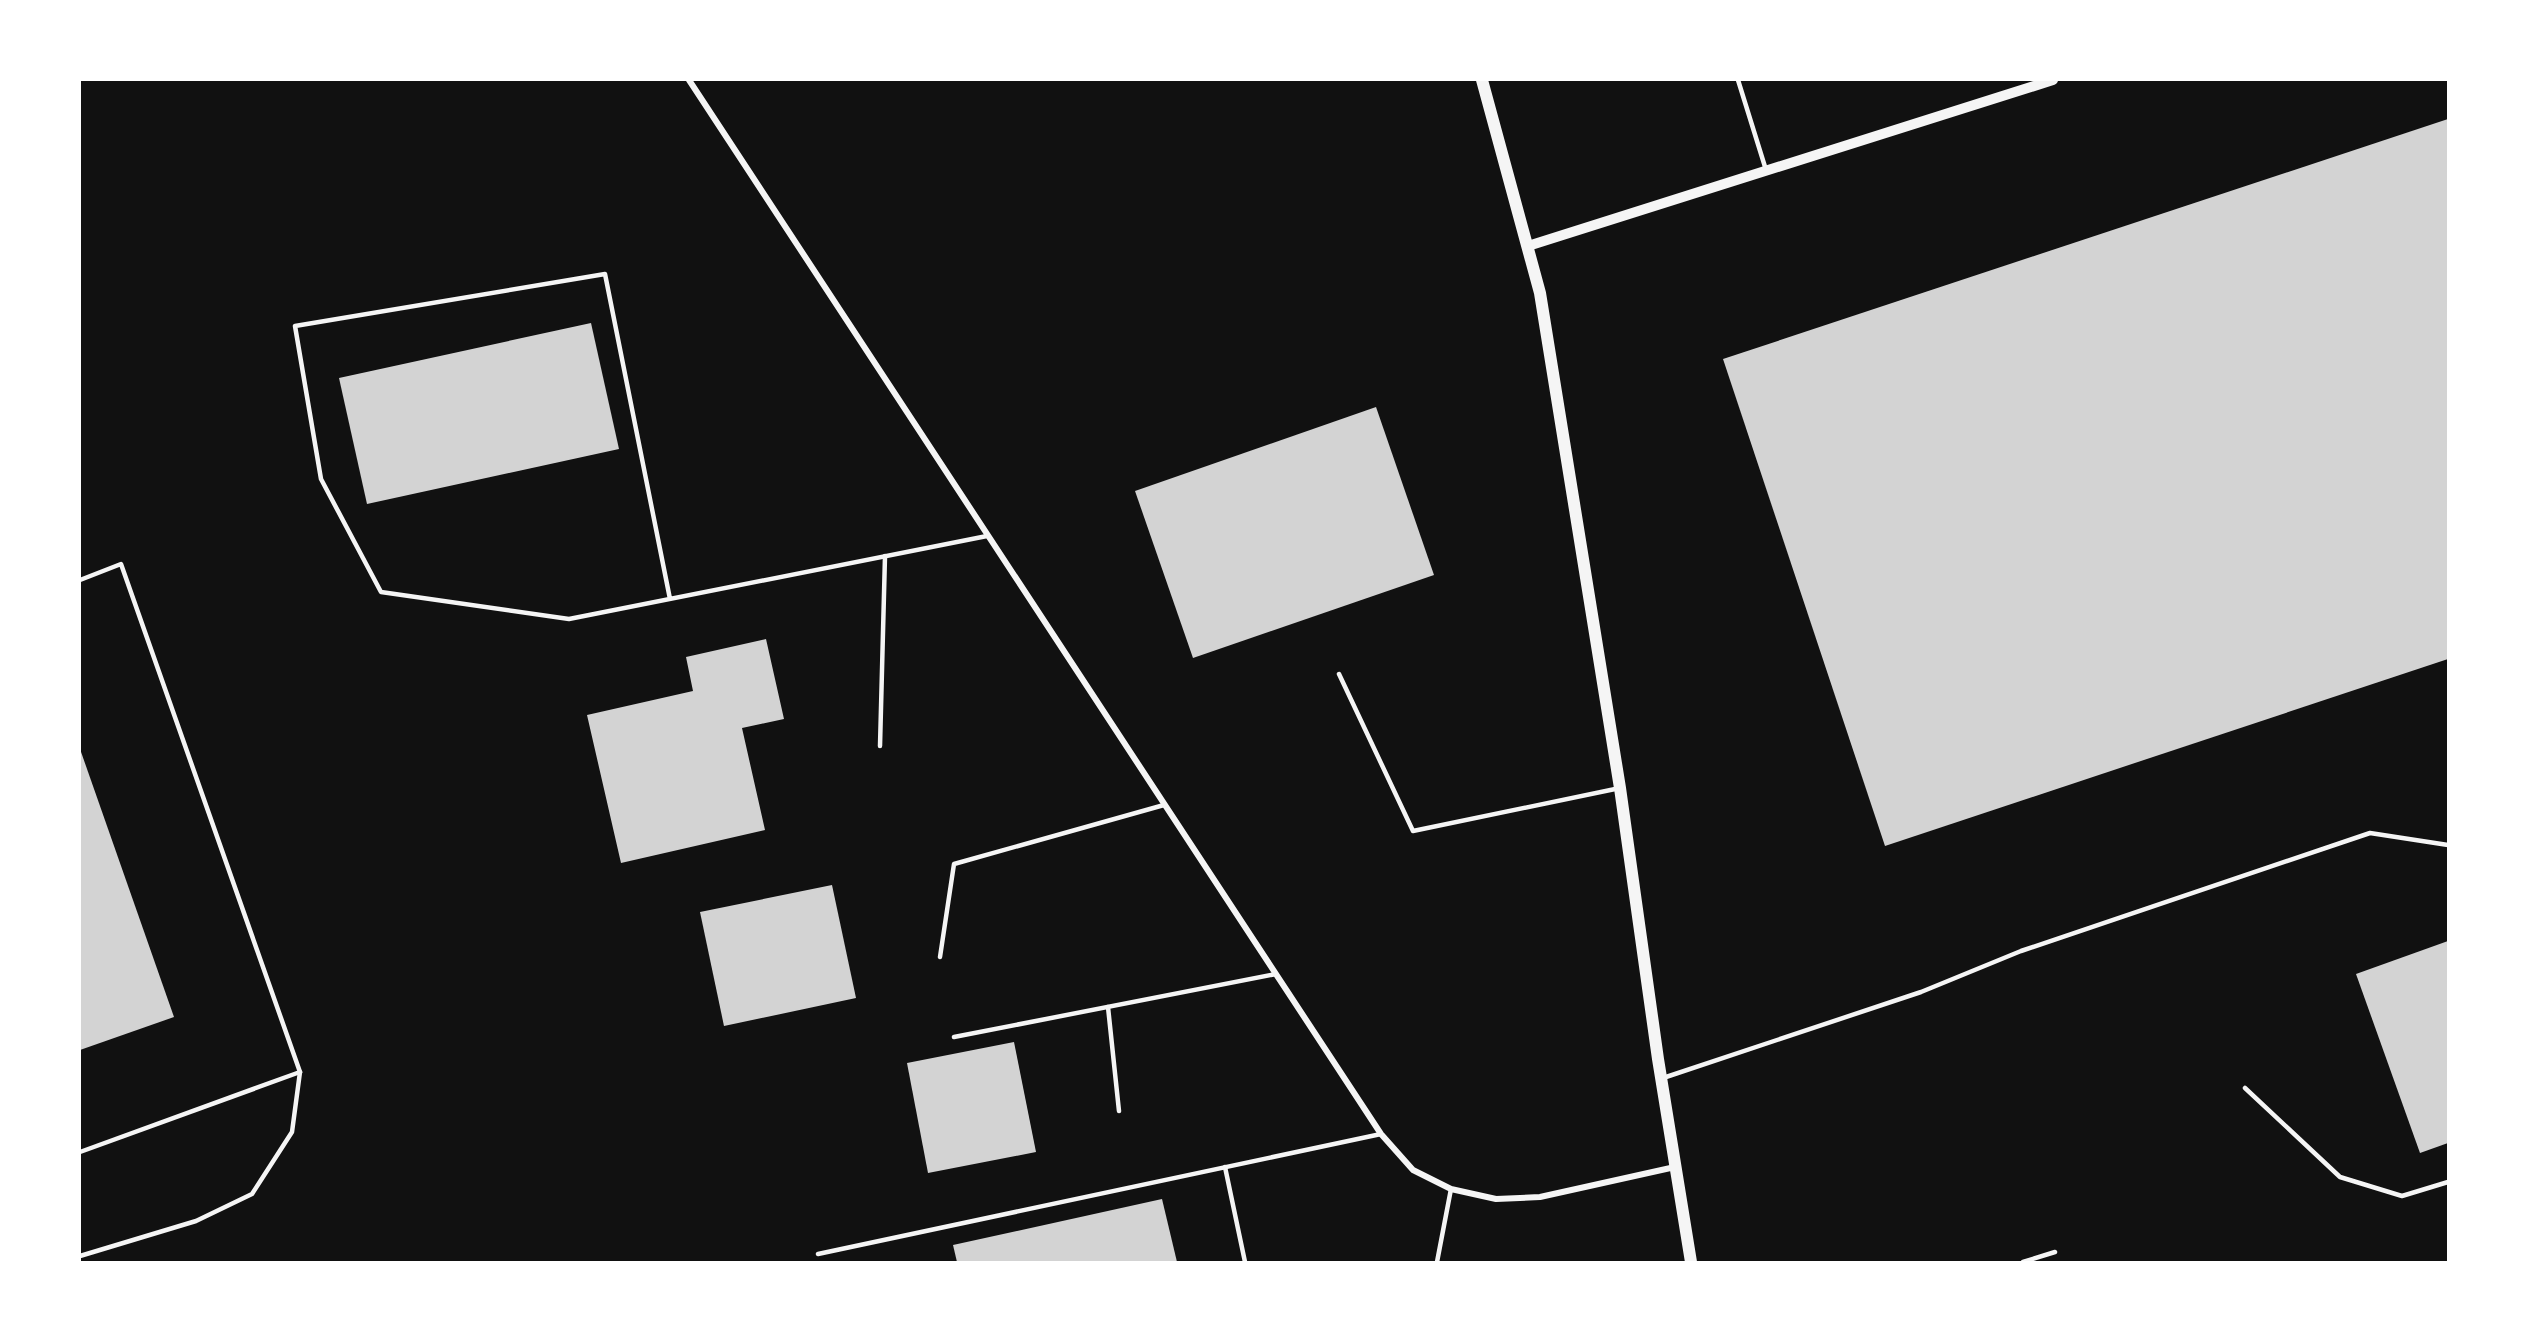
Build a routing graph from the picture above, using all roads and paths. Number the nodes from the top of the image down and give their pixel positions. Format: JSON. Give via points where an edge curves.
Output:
{"nodes":[{"id":1,"x":689,"y":80,"type":"edge"},
{"id":2,"x":1482,"y":80,"type":"edge"},
{"id":3,"x":1738,"y":80,"type":"edge"},
{"id":4,"x":2054,"y":80,"type":"edge"},
{"id":5,"x":1766,"y":170,"type":"junction"},
{"id":6,"x":1528,"y":246,"type":"junction"},
{"id":7,"x":987,"y":536,"type":"junction"},
{"id":8,"x":885,"y":556,"type":"junction"},
{"id":9,"x":80,"y":580,"type":"edge"},
{"id":10,"x":670,"y":599,"type":"junction"},
{"id":11,"x":1338,"y":674,"type":"dead end"},
{"id":12,"x":880,"y":746,"type":"dead end"},
{"id":13,"x":1620,"y":788,"type":"junction"},
{"id":14,"x":1164,"y":805,"type":"junction"},
{"id":15,"x":2448,"y":845,"type":"edge"},
{"id":16,"x":940,"y":957,"type":"dead end"},
{"id":17,"x":1276,"y":974,"type":"junction"},
{"id":18,"x":1108,"y":1007,"type":"junction"},
{"id":19,"x":954,"y":1037,"type":"dead end"},
{"id":20,"x":300,"y":1072,"type":"junction"},
{"id":21,"x":1661,"y":1079,"type":"junction"},
{"id":22,"x":2245,"y":1088,"type":"dead end"},
{"id":23,"x":1119,"y":1111,"type":"dead end"},
{"id":24,"x":1381,"y":1134,"type":"junction"},
{"id":25,"x":80,"y":1152,"type":"edge"},
{"id":26,"x":1225,"y":1167,"type":"junction"},
{"id":27,"x":1675,"y":1167,"type":"junction"},
{"id":28,"x":2448,"y":1182,"type":"edge"},
{"id":29,"x":1451,"y":1189,"type":"junction"},
{"id":30,"x":2055,"y":1252,"type":"dead end"},
{"id":31,"x":818,"y":1254,"type":"dead end"},
{"id":32,"x":80,"y":1256,"type":"edge"},
{"id":33,"x":1245,"y":1263,"type":"edge"},
{"id":34,"x":1437,"y":1263,"type":"edge"},
{"id":35,"x":1691,"y":1263,"type":"edge"},
{"id":36,"x":2024,"y":1263,"type":"edge"}],
"edges":[{"from":1,"to":7,"type":"street"},
{"from":2,"to":6,"type":"main road"},
{"from":3,"to":5,"type":"lane"},
{"from":4,"to":5,"type":"street"},
{"from":5,"to":6,"type":"street"},
{"from":6,"to":13,"type":"main road"},
{"from":7,"to":8,"type":"lane"},
{"from":7,"to":14,"type":"street"},
{"from":8,"to":10,"type":"lane"},
{"from":8,"to":12,"type":"lane"},
{"from":9,"to":20,"type":"lane","via":[[121,564]]},
{"from":10,"to":10,"type":"lane","via":[[569,619],[381,592],[321,479],[295,326],[605,274]]},
{"from":11,"to":13,"type":"lane","via":[[1413,831]]},
{"from":13,"to":21,"type":"main road"},
{"from":14,"to":16,"type":"lane","via":[[954,864]]},
{"from":14,"to":17,"type":"street"},
{"from":15,"to":21,"type":"lane","via":[[2370,832],[2020,951],[1921,992]]},
{"from":17,"to":18,"type":"lane"},
{"from":17,"to":24,"type":"street"},
{"from":18,"to":19,"type":"lane"},
{"from":18,"to":23,"type":"lane"},
{"from":20,"to":25,"type":"lane"},
{"from":20,"to":32,"type":"lane","via":[[292,1132],[252,1194],[196,1221]]},
{"from":21,"to":27,"type":"main road"},
{"from":22,"to":28,"type":"lane","via":[[2340,1177],[2402,1196]]},
{"from":24,"to":26,"type":"lane"},
{"from":24,"to":29,"type":"street","via":[[1413,1170]]},
{"from":26,"to":31,"type":"lane"},
{"from":26,"to":33,"type":"lane"},
{"from":27,"to":29,"type":"street","via":[[1540,1197],[1496,1199]]},
{"from":27,"to":35,"type":"main road"},
{"from":29,"to":34,"type":"lane"},
{"from":30,"to":36,"type":"lane"}]}
